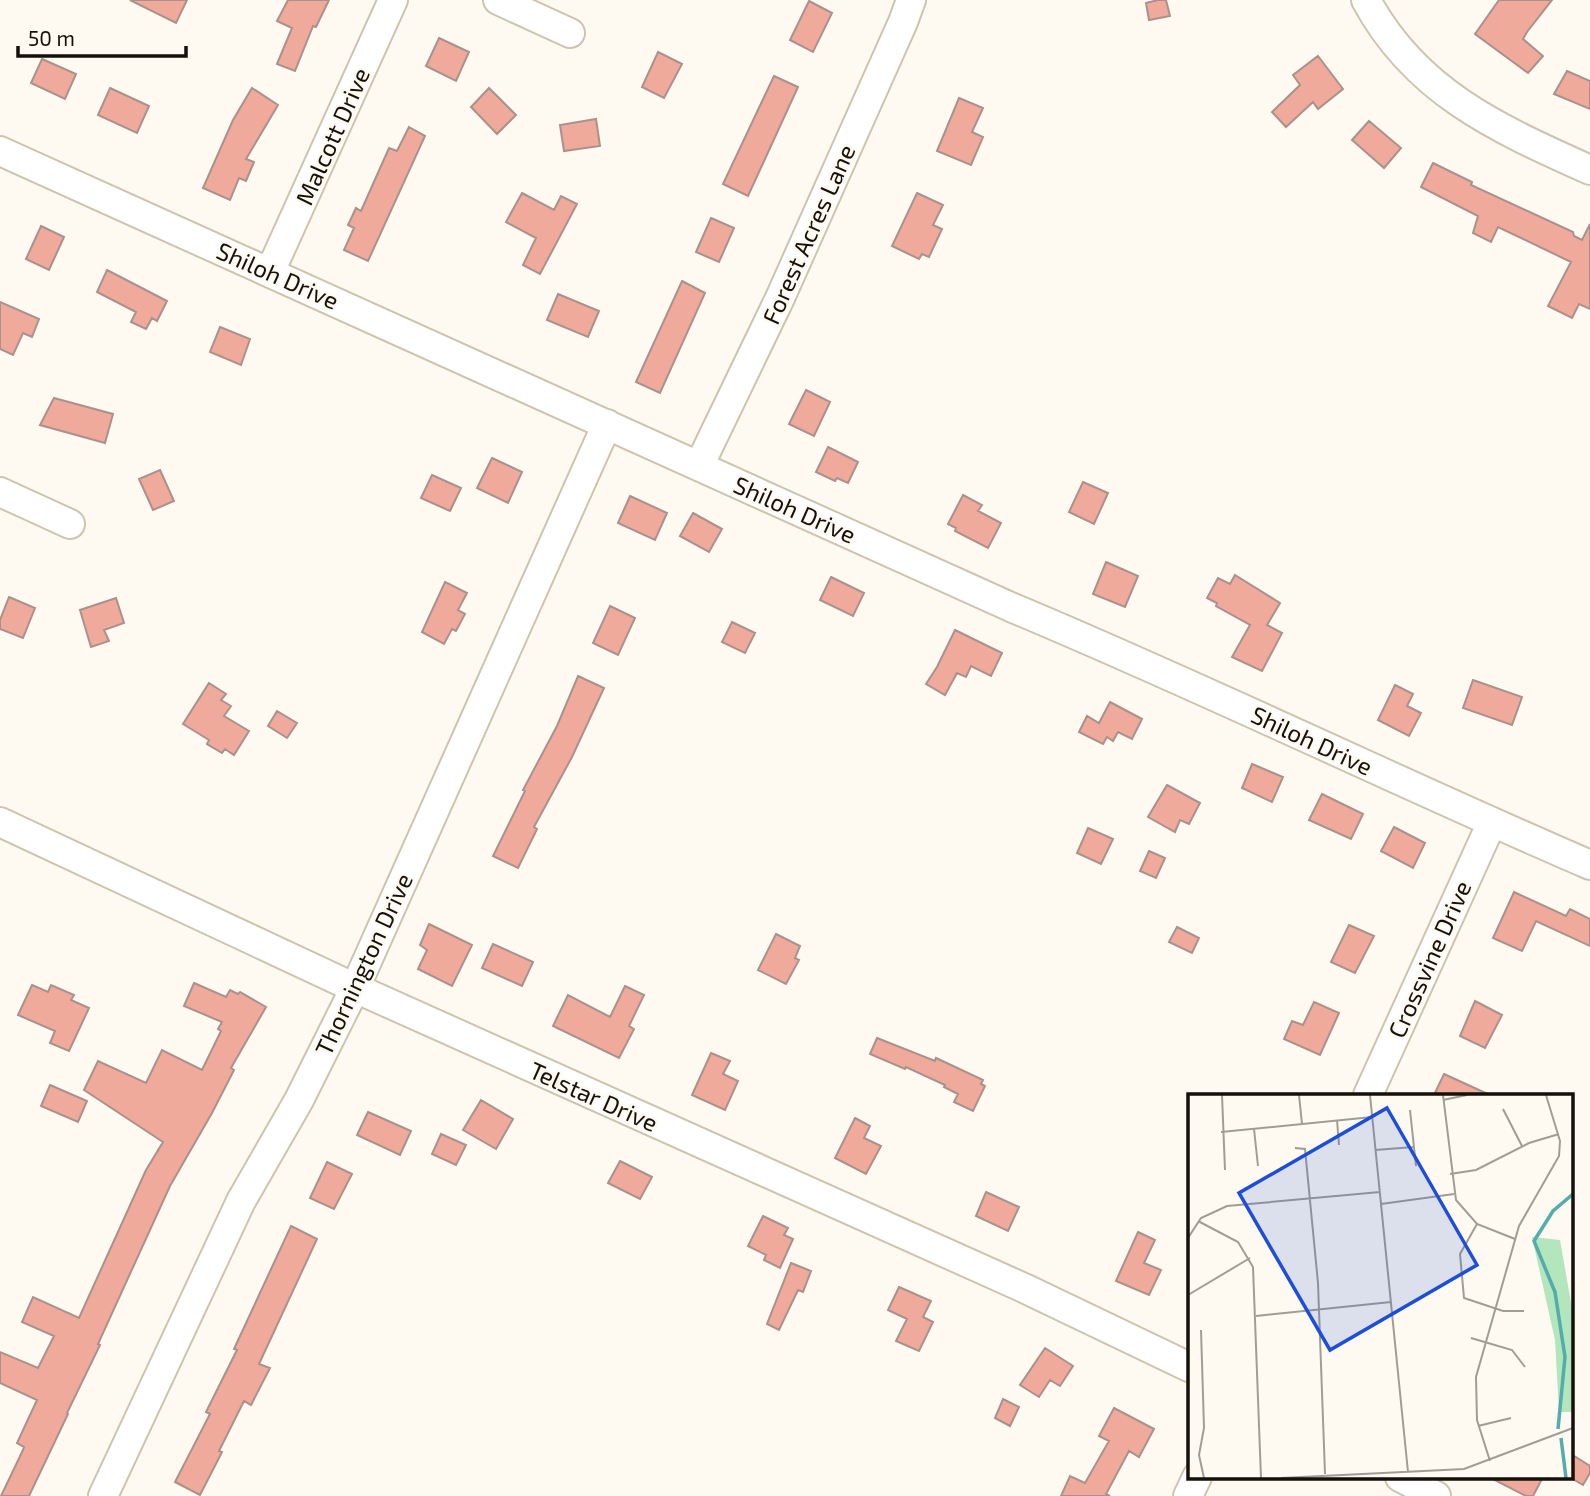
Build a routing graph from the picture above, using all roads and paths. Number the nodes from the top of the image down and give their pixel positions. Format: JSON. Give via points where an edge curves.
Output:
{"nodes":[{"id":1,"x":393,"y":0,"type":"edge"},
{"id":2,"x":498,"y":0,"type":"edge"},
{"id":3,"x":911,"y":0,"type":"edge"},
{"id":4,"x":1366,"y":0,"type":"edge"},
{"id":5,"x":570,"y":33,"type":"dead end"},
{"id":6,"x":0,"y":151,"type":"edge"},
{"id":7,"x":1590,"y":170,"type":"edge"},
{"id":8,"x":271,"y":272,"type":"junction"},
{"id":9,"x":607,"y":424,"type":"junction"},
{"id":10,"x":699,"y":466,"type":"junction"},
{"id":11,"x":0,"y":492,"type":"edge"},
{"id":12,"x":70,"y":524,"type":"dead end"},
{"id":13,"x":0,"y":822,"type":"edge"},
{"id":14,"x":1492,"y":822,"type":"junction"},
{"id":15,"x":1590,"y":865,"type":"edge"},
{"id":16,"x":355,"y":988,"type":"junction"},
{"id":17,"x":1368,"y":1094,"type":"edge"},
{"id":18,"x":1188,"y":1367,"type":"edge"},
{"id":19,"x":1197,"y":1478,"type":"edge"},
{"id":20,"x":1402,"y":1478,"type":"edge"},
{"id":21,"x":103,"y":1496,"type":"edge"},
{"id":22,"x":1188,"y":1496,"type":"edge"},
{"id":23,"x":1436,"y":1496,"type":"edge"}],
"edges":[{"from":1,"to":8,"type":"street","name":"Malcott Drive"},
{"from":2,"to":5,"type":"street"},
{"from":3,"to":10,"type":"street","name":"Forest Acres Lane","via":[[780,298]]},
{"from":4,"to":7,"type":"street","via":[[1401,50],[1431,82],[1465,108]]},
{"from":6,"to":8,"type":"street","name":"Shiloh Drive"},
{"from":8,"to":9,"type":"street","name":"Shiloh Drive"},
{"from":9,"to":10,"type":"street","name":"Shiloh Drive"},
{"from":9,"to":16,"type":"street","name":"Thornington Drive"},
{"from":10,"to":14,"type":"street","name":"Shiloh Drive"},
{"from":11,"to":12,"type":"street"},
{"from":13,"to":16,"type":"street","name":"Telstar Drive"},
{"from":14,"to":15,"type":"street","name":"Shiloh Drive"},
{"from":14,"to":17,"type":"street","name":"Crossvine Drive"},
{"from":16,"to":18,"type":"street","name":"Telstar Drive","via":[[1024,1288]]},
{"from":16,"to":21,"type":"street","name":"Thornington Drive","via":[[241,1201]]},
{"from":19,"to":22,"type":"street"},
{"from":20,"to":23,"type":"street"}]}
